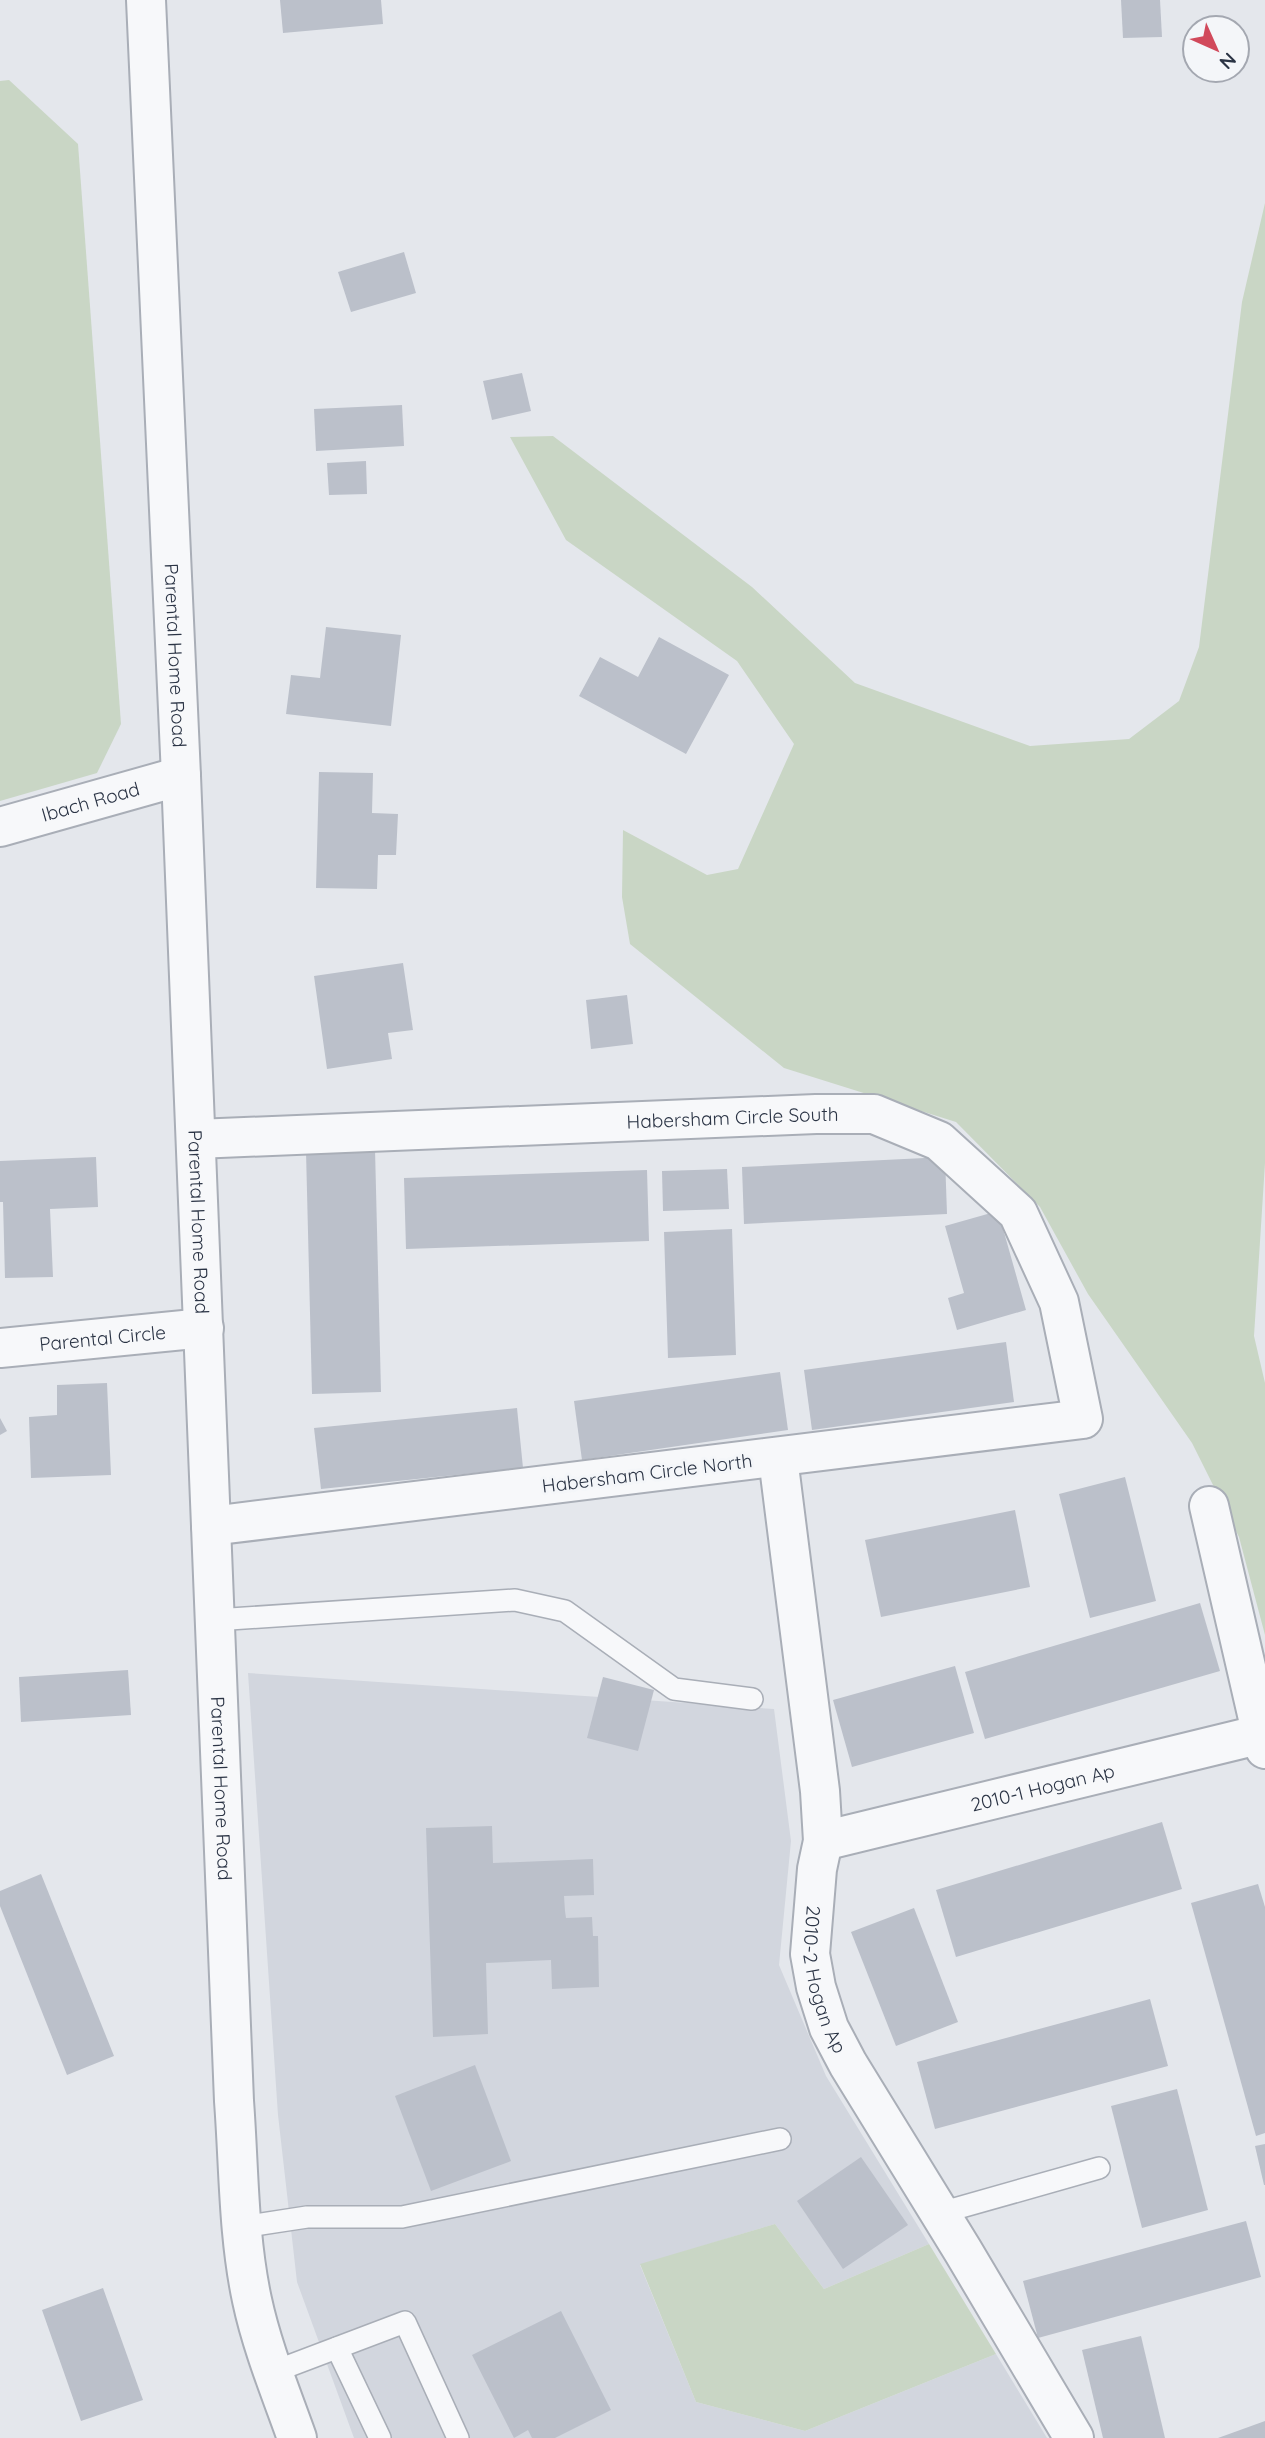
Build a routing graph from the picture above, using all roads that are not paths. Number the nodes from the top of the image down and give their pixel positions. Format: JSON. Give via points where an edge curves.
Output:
{"nodes":[{"id":1,"x":146,"y":0,"type":"edge"},
{"id":2,"x":181,"y":776,"type":"junction"},
{"id":3,"x":0,"y":827,"type":"edge"},
{"id":4,"x":197,"y":1139,"type":"junction"},
{"id":5,"x":205,"y":1328,"type":"junction"},
{"id":6,"x":0,"y":1348,"type":"edge"},
{"id":7,"x":1083,"y":1419,"type":"joint"},
{"id":8,"x":778,"y":1458,"type":"junction"},
{"id":9,"x":1209,"y":1506,"type":"dead end"},
{"id":10,"x":211,"y":1526,"type":"junction"},
{"id":11,"x":215,"y":1620,"type":"junction"},
{"id":12,"x":752,"y":1699,"type":"dead end"},
{"id":13,"x":1263,"y":1741,"type":"edge"},
{"id":14,"x":823,"y":1841,"type":"junction"},
{"id":15,"x":780,"y":2139,"type":"dead end"},
{"id":16,"x":1099,"y":2168,"type":"dead end"},
{"id":17,"x":940,"y":2213,"type":"junction"},
{"id":18,"x":243,"y":2227,"type":"junction"},
{"id":19,"x":337,"y":2348,"type":"junction"},
{"id":20,"x":273,"y":2372,"type":"junction"},
{"id":21,"x":297,"y":2438,"type":"edge"},
{"id":22,"x":380,"y":2438,"type":"edge"},
{"id":23,"x":458,"y":2438,"type":"edge"},
{"id":24,"x":1074,"y":2438,"type":"edge"}],
"edges":[{"from":1,"to":2,"type":"street","name":"Parental Home Road"},
{"from":2,"to":3,"type":"street","name":"Ibach Road"},
{"from":2,"to":4,"type":"street","name":"Parental Home Road"},
{"from":4,"to":5,"type":"street","name":"Parental Home Road"},
{"from":4,"to":7,"type":"street","name":"Habersham Circle South","via":[[874,1114],[939,1141],[1018,1213],[1059,1302]]},
{"from":5,"to":6,"type":"street","name":"Parental Circle"},
{"from":5,"to":10,"type":"street","name":"Parental Home Road"},
{"from":7,"to":8,"type":"street","name":"Habersham Circle North"},
{"from":8,"to":10,"type":"street","name":"Habersham Circle North"},
{"from":8,"to":14,"type":"street","name":"2010-2 Hogan Ap"},
{"from":9,"to":13,"type":"street","name":"2010-1 Hogan Ap"},
{"from":10,"to":11,"type":"street","name":"Parental Home Road"},
{"from":11,"to":12,"type":"lane","via":[[515,1600],[565,1611],[674,1689]]},
{"from":11,"to":18,"type":"street","name":"Parental Home Road"},
{"from":13,"to":14,"type":"street","name":"2010-1 Hogan Ap"},
{"from":14,"to":17,"type":"street","name":"2010-2 Hogan Ap","via":[[810,1954],[816,1987],[829,2028],[848,2064]]},
{"from":15,"to":18,"type":"lane","via":[[402,2217],[307,2217]]},
{"from":16,"to":17,"type":"lane"},
{"from":17,"to":24,"type":"street","name":"2010-2 Hogan Ap"},
{"from":18,"to":20,"type":"street","name":"Parental Home Road","via":[[252,2300]]},
{"from":19,"to":20,"type":"lane"},
{"from":19,"to":22,"type":"lane"},
{"from":19,"to":23,"type":"lane","via":[[405,2322]]},
{"from":20,"to":21,"type":"street","name":"Parental Home Road"}]}
